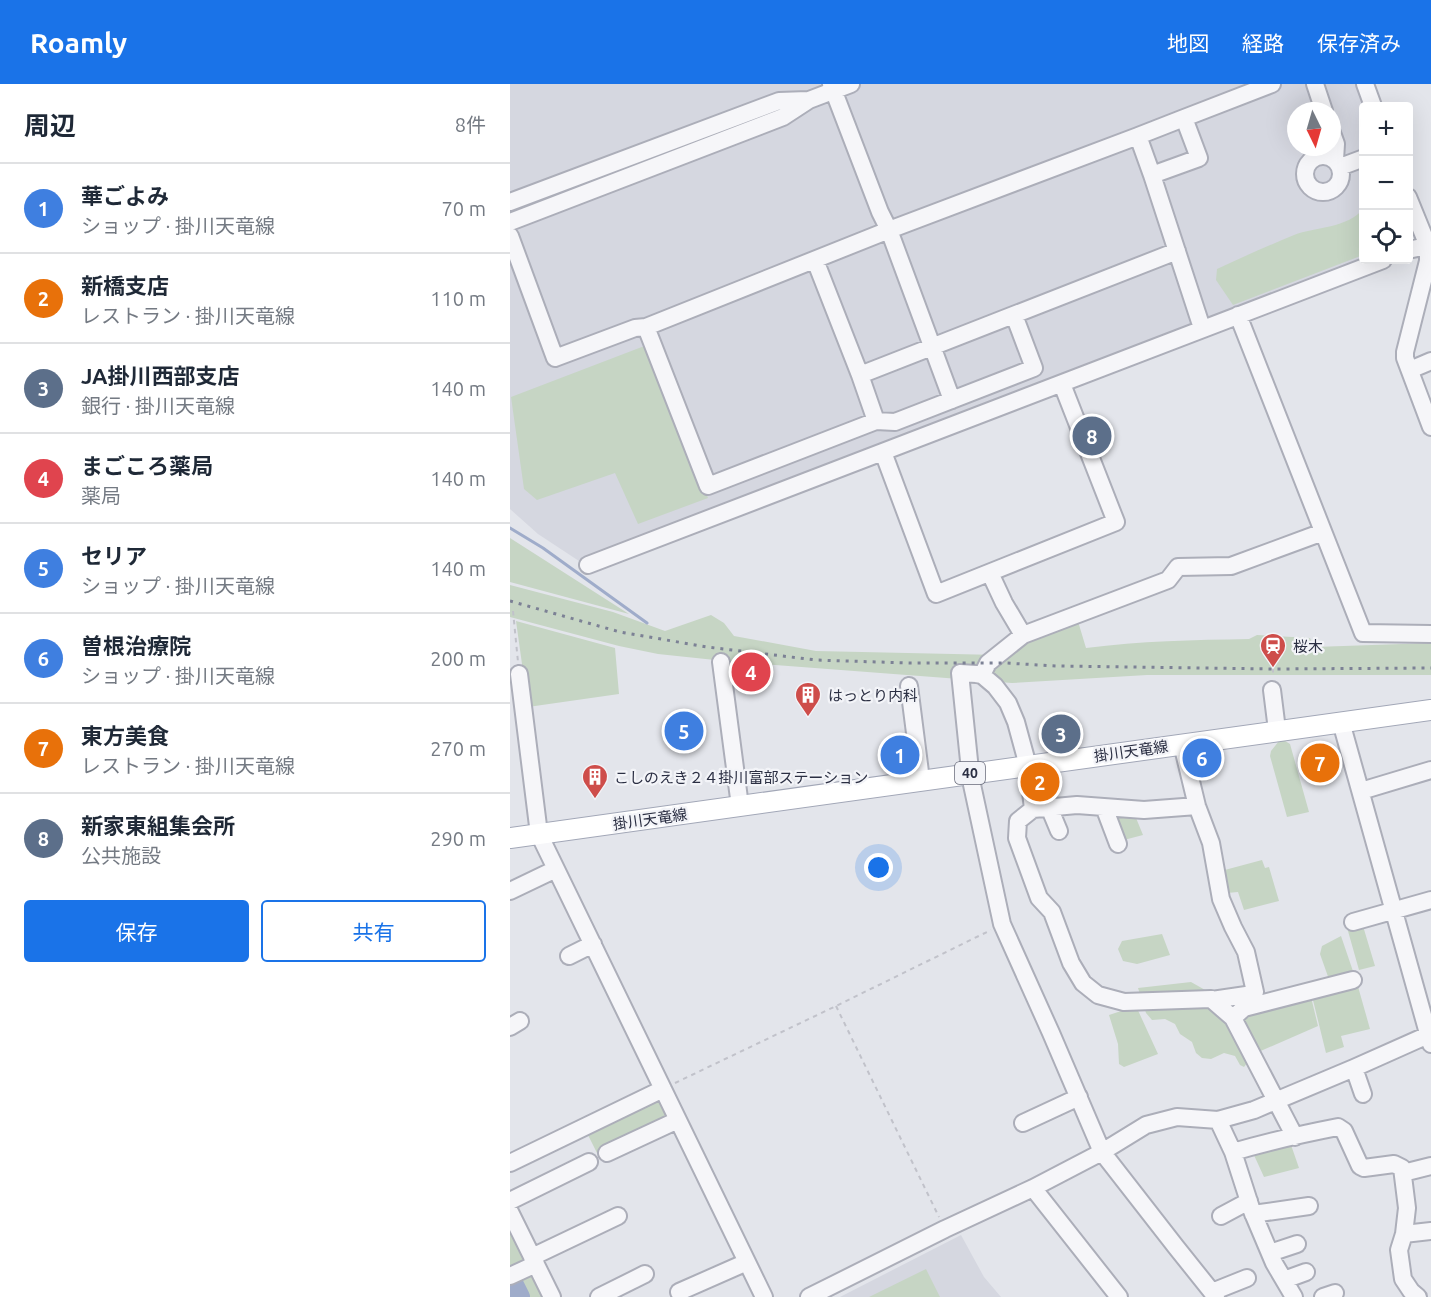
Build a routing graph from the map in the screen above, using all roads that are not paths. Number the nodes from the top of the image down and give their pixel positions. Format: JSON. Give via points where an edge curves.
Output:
{"nodes":[{"id":1,"x":851,"y":84,"type":"edge"},
{"id":2,"x":1272,"y":84,"type":"edge"},
{"id":3,"x":1315,"y":84,"type":"edge"},
{"id":4,"x":1365,"y":84,"type":"edge"},
{"id":5,"x":833,"y":87,"type":"edge"},
{"id":6,"x":808,"y":100,"type":"junction"},
{"id":7,"x":1321,"y":102,"type":"edge"},
{"id":8,"x":1372,"y":102,"type":"edge"},
{"id":9,"x":1184,"y":118,"type":"junction"},
{"id":10,"x":1138,"y":136,"type":"junction"},
{"id":11,"x":1337,"y":156,"type":"edge"},
{"id":12,"x":1359,"y":159,"type":"edge"},
{"id":13,"x":1152,"y":175,"type":"junction"},
{"id":14,"x":510,"y":202,"type":"edge"},
{"id":15,"x":1413,"y":208,"type":"edge"},
{"id":16,"x":510,"y":222,"type":"edge"},
{"id":17,"x":889,"y":230,"type":"junction"},
{"id":18,"x":510,"y":236,"type":"edge"},
{"id":19,"x":1429,"y":245,"type":"edge"},
{"id":20,"x":1413,"y":249,"type":"edge"},
{"id":21,"x":1177,"y":251,"type":"junction"},
{"id":22,"x":815,"y":260,"type":"junction"},
{"id":23,"x":1372,"y":264,"type":"edge"},
{"id":24,"x":1428,"y":272,"type":"edge"},
{"id":25,"x":1014,"y":315,"type":"junction"},
{"id":26,"x":1238,"y":315,"type":"junction"},
{"id":27,"x":646,"y":327,"type":"junction"},
{"id":28,"x":1202,"y":328,"type":"junction"},
{"id":29,"x":933,"y":347,"type":"junction"},
{"id":30,"x":1431,"y":361,"type":"edge"},
{"id":31,"x":1410,"y":370,"type":"junction"},
{"id":32,"x":860,"y":375,"type":"junction"},
{"id":33,"x":1062,"y":384,"type":"junction"},
{"id":34,"x":952,"y":400,"type":"junction"},
{"id":35,"x":876,"y":421,"type":"junction"},
{"id":36,"x":1431,"y":427,"type":"edge"},
{"id":37,"x":883,"y":452,"type":"junction"},
{"id":38,"x":1323,"y":532,"type":"junction"},
{"id":39,"x":588,"y":565,"type":"dead end"},
{"id":40,"x":990,"y":573,"type":"junction"},
{"id":41,"x":1431,"y":634,"type":"edge"},
{"id":42,"x":1023,"y":635,"type":"junction"},
{"id":43,"x":721,"y":662,"type":"dead end"},
{"id":44,"x":519,"y":674,"type":"road end"},
{"id":45,"x":982,"y":675,"type":"junction"},
{"id":46,"x":1273,"y":682,"type":"road end"},
{"id":47,"x":909,"y":686,"type":"dead end"},
{"id":48,"x":1431,"y":710,"type":"edge"},
{"id":49,"x":1341,"y":722,"type":"junction"},
{"id":50,"x":1277,"y":730,"type":"junction"},
{"id":51,"x":1182,"y":744,"type":"junction"},
{"id":52,"x":1028,"y":766,"type":"junction"},
{"id":53,"x":1431,"y":770,"type":"edge"},
{"id":54,"x":971,"y":773,"type":"junction"},
{"id":55,"x":921,"y":780,"type":"junction"},
{"id":56,"x":1361,"y":791,"type":"junction"},
{"id":57,"x":740,"y":806,"type":"junction"},
{"id":58,"x":1197,"y":806,"type":"junction"},
{"id":59,"x":1104,"y":807,"type":"junction"},
{"id":60,"x":1041,"y":808,"type":"junction"},
{"id":61,"x":1059,"y":831,"type":"dead end"},
{"id":62,"x":539,"y":834,"type":"junction"},
{"id":63,"x":510,"y":838,"type":"edge"},
{"id":64,"x":1118,"y":844,"type":"dead end"},
{"id":65,"x":556,"y":869,"type":"junction"},
{"id":66,"x":510,"y":891,"type":"edge"},
{"id":67,"x":1431,"y":900,"type":"edge"},
{"id":68,"x":1395,"y":910,"type":"junction"},
{"id":69,"x":1353,"y":922,"type":"dead end"},
{"id":70,"x":592,"y":944,"type":"junction"},
{"id":71,"x":569,"y":956,"type":"dead end"},
{"id":72,"x":1353,"y":980,"type":"dead end"},
{"id":73,"x":1253,"y":994,"type":"junction"},
{"id":74,"x":1212,"y":1000,"type":"junction"},
{"id":75,"x":1238,"y":1013,"type":"junction"},
{"id":76,"x":1430,"y":1040,"type":"edge"},
{"id":77,"x":1354,"y":1068,"type":"junction"},
{"id":78,"x":663,"y":1089,"type":"junction"},
{"id":79,"x":1363,"y":1094,"type":"dead end"},
{"id":80,"x":1079,"y":1097,"type":"junction"},
{"id":81,"x":1277,"y":1101,"type":"junction"},
{"id":82,"x":678,"y":1120,"type":"junction"},
{"id":83,"x":1218,"y":1120,"type":"junction"},
{"id":84,"x":1023,"y":1123,"type":"dead end"},
{"id":85,"x":1295,"y":1137,"type":"junction"},
{"id":86,"x":1102,"y":1152,"type":"junction"},
{"id":87,"x":1233,"y":1152,"type":"junction"},
{"id":88,"x":608,"y":1153,"type":"dead end"},
{"id":89,"x":589,"y":1162,"type":"dead end"},
{"id":90,"x":510,"y":1163,"type":"edge"},
{"id":91,"x":1431,"y":1166,"type":"edge"},
{"id":92,"x":1403,"y":1173,"type":"junction"},
{"id":93,"x":1033,"y":1188,"type":"junction"},
{"id":94,"x":510,"y":1200,"type":"edge"},
{"id":95,"x":1309,"y":1206,"type":"dead end"},
{"id":96,"x":1251,"y":1208,"type":"junction"},
{"id":97,"x":510,"y":1212,"type":"edge"},
{"id":98,"x":618,"y":1216,"type":"dead end"},
{"id":99,"x":1221,"y":1216,"type":"dead end"},
{"id":100,"x":1431,"y":1231,"type":"edge"},
{"id":101,"x":1404,"y":1234,"type":"junction"},
{"id":102,"x":1298,"y":1244,"type":"dead end"},
{"id":103,"x":1270,"y":1253,"type":"junction"},
{"id":104,"x":747,"y":1262,"type":"junction"},
{"id":105,"x":532,"y":1263,"type":"junction"},
{"id":106,"x":1306,"y":1272,"type":"dead end"},
{"id":107,"x":645,"y":1274,"type":"dead end"},
{"id":108,"x":510,"y":1276,"type":"edge"},
{"id":109,"x":1247,"y":1278,"type":"dead end"},
{"id":110,"x":1284,"y":1280,"type":"junction"},
{"id":111,"x":679,"y":1292,"type":"dead end"},
{"id":112,"x":1214,"y":1295,"type":"edge"},
{"id":113,"x":552,"y":1297,"type":"edge"},
{"id":114,"x":599,"y":1297,"type":"edge"},
{"id":115,"x":764,"y":1297,"type":"edge"},
{"id":116,"x":809,"y":1297,"type":"edge"},
{"id":117,"x":1119,"y":1297,"type":"edge"},
{"id":118,"x":1294,"y":1297,"type":"edge"},
{"id":119,"x":1418,"y":1297,"type":"edge"}],
"edges":[{"from":1,"to":5,"type":"street"},
{"from":2,"to":9,"type":"street"},
{"from":3,"to":7,"type":"street"},
{"from":4,"to":8,"type":"street"},
{"from":5,"to":6,"type":"street"},
{"from":5,"to":17,"type":"street"},
{"from":6,"to":14,"type":"street","via":[[779,101]]},
{"from":6,"to":16,"type":"street","via":[[783,117]]},
{"from":9,"to":10,"type":"street"},
{"from":9,"to":13,"type":"street","via":[[1199,158]]},
{"from":10,"to":13,"type":"street"},
{"from":10,"to":17,"type":"street"},
{"from":11,"to":12,"type":"street","via":[[1337,164]]},
{"from":13,"to":21,"type":"street"},
{"from":15,"to":19,"type":"street"},
{"from":17,"to":22,"type":"street"},
{"from":17,"to":29,"type":"street"},
{"from":18,"to":27,"type":"street","via":[[555,358]]},
{"from":19,"to":20,"type":"street"},
{"from":19,"to":24,"type":"street"},
{"from":21,"to":25,"type":"street"},
{"from":21,"to":28,"type":"street"},
{"from":22,"to":27,"type":"street"},
{"from":22,"to":32,"type":"street"},
{"from":23,"to":26,"type":"street"},
{"from":24,"to":31,"type":"street","via":[[1405,352]]},
{"from":25,"to":29,"type":"street"},
{"from":25,"to":34,"type":"street","via":[[1034,368]]},
{"from":26,"to":28,"type":"street"},
{"from":26,"to":38,"type":"street"},
{"from":27,"to":35,"type":"street","via":[[708,486]]},
{"from":28,"to":33,"type":"street"},
{"from":29,"to":32,"type":"street"},
{"from":29,"to":34,"type":"street"},
{"from":30,"to":31,"type":"street"},
{"from":31,"to":36,"type":"street"},
{"from":32,"to":35,"type":"street"},
{"from":33,"to":37,"type":"street"},
{"from":33,"to":40,"type":"street","via":[[1116,522]]},
{"from":34,"to":35,"type":"street","via":[[895,422]]},
{"from":37,"to":39,"type":"street"},
{"from":37,"to":40,"type":"street","via":[[936,594]]},
{"from":38,"to":41,"type":"street","via":[[1363,633]]},
{"from":38,"to":42,"type":"street","via":[[1231,566],[1178,567],[1168,580]]},
{"from":40,"to":42,"type":"street"},
{"from":42,"to":45,"type":"street","via":[[988,663]]},
{"from":43,"to":57,"type":"street"},
{"from":44,"to":62,"type":"street"},
{"from":45,"to":52,"type":"street","via":[[1008,703]]},
{"from":45,"to":54,"type":"street","via":[[960,673]]},
{"from":46,"to":50,"type":"street"},
{"from":47,"to":55,"type":"street"},
{"from":48,"to":49,"type":"main road","name":"掛川天竜線","number":"40"},
{"from":49,"to":50,"type":"main road","name":"掛川天竜線","number":"40"},
{"from":49,"to":56,"type":"street"},
{"from":50,"to":51,"type":"main road","name":"掛川天竜線","number":"40"},
{"from":51,"to":52,"type":"main road","name":"掛川天竜線","number":"40"},
{"from":51,"to":58,"type":"street"},
{"from":52,"to":54,"type":"main road","name":"掛川天竜線","number":"40"},
{"from":52,"to":60,"type":"street"},
{"from":53,"to":56,"type":"street"},
{"from":54,"to":55,"type":"main road","name":"掛川天竜線","number":"40"},
{"from":54,"to":80,"type":"street","via":[[1002,924]]},
{"from":55,"to":57,"type":"main road","name":"掛川天竜線","number":"40"},
{"from":56,"to":68,"type":"street"},
{"from":57,"to":62,"type":"main road","name":"掛川天竜線","number":"40"},
{"from":58,"to":59,"type":"street","via":[[1144,810]]},
{"from":58,"to":73,"type":"street","via":[[1211,843],[1221,899],[1246,952]]},
{"from":59,"to":60,"type":"street"},
{"from":59,"to":64,"type":"street"},
{"from":60,"to":61,"type":"street"},
{"from":60,"to":74,"type":"street","via":[[1018,821],[1017,838],[1039,898],[1052,912],[1083,983],[1098,995],[1124,1002]]},
{"from":62,"to":63,"type":"main road","name":"掛川天竜線","number":"40"},
{"from":62,"to":65,"type":"street"},
{"from":65,"to":66,"type":"street"},
{"from":65,"to":70,"type":"street"},
{"from":67,"to":68,"type":"street"},
{"from":68,"to":69,"type":"street"},
{"from":68,"to":76,"type":"street"},
{"from":70,"to":71,"type":"street"},
{"from":70,"to":78,"type":"street"},
{"from":72,"to":75,"type":"street"},
{"from":73,"to":74,"type":"street"},
{"from":73,"to":75,"type":"street"},
{"from":74,"to":75,"type":"street"},
{"from":75,"to":81,"type":"street"},
{"from":76,"to":77,"type":"street"},
{"from":77,"to":79,"type":"street"},
{"from":77,"to":81,"type":"street"},
{"from":78,"to":82,"type":"street"},
{"from":78,"to":90,"type":"street"},
{"from":80,"to":84,"type":"street"},
{"from":80,"to":86,"type":"street"},
{"from":81,"to":83,"type":"street"},
{"from":81,"to":85,"type":"street"},
{"from":82,"to":88,"type":"street"},
{"from":82,"to":104,"type":"street"},
{"from":83,"to":86,"type":"street","via":[[1178,1117],[1146,1125]]},
{"from":83,"to":87,"type":"street"},
{"from":85,"to":87,"type":"street"},
{"from":85,"to":92,"type":"street","via":[[1338,1126],[1360,1166],[1394,1164]]},
{"from":86,"to":93,"type":"street"},
{"from":86,"to":112,"type":"street","via":[[1182,1242]]},
{"from":87,"to":96,"type":"street"},
{"from":89,"to":94,"type":"street"},
{"from":91,"to":92,"type":"street"},
{"from":92,"to":101,"type":"street","via":[[1407,1208]]},
{"from":93,"to":116,"type":"street"},
{"from":93,"to":117,"type":"street"},
{"from":95,"to":96,"type":"street"},
{"from":96,"to":99,"type":"street"},
{"from":96,"to":103,"type":"street"},
{"from":97,"to":105,"type":"street"},
{"from":98,"to":105,"type":"street"},
{"from":100,"to":101,"type":"street"},
{"from":101,"to":119,"type":"street","via":[[1399,1250],[1403,1279]]},
{"from":102,"to":103,"type":"street"},
{"from":103,"to":110,"type":"street"},
{"from":104,"to":111,"type":"street"},
{"from":104,"to":115,"type":"street"},
{"from":105,"to":108,"type":"street"},
{"from":105,"to":113,"type":"street"},
{"from":106,"to":110,"type":"street"},
{"from":107,"to":114,"type":"street"},
{"from":109,"to":112,"type":"street"},
{"from":110,"to":118,"type":"street"}]}
